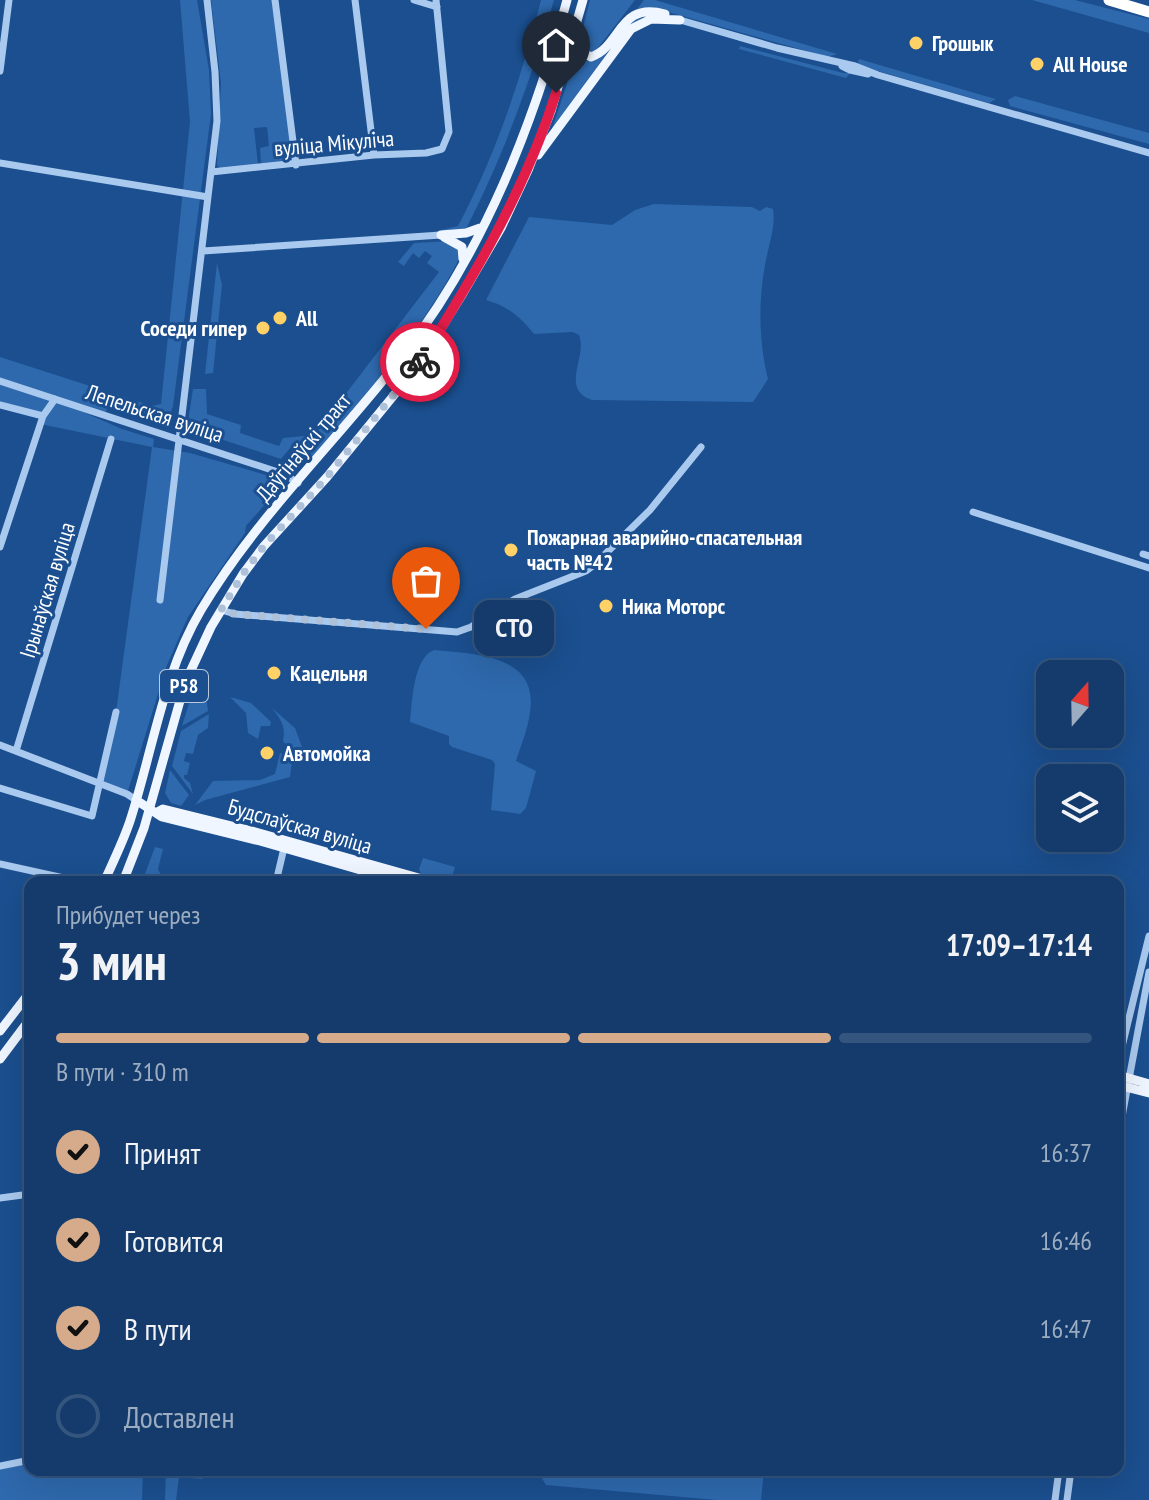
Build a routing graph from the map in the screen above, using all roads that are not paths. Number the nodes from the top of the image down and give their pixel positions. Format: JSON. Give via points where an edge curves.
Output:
{"nodes":[{"id":1,"x":9,"y":0,"type":"edge"},
{"id":2,"x":207,"y":0,"type":"edge"},
{"id":3,"x":275,"y":0,"type":"edge"},
{"id":4,"x":355,"y":0,"type":"edge"},
{"id":5,"x":414,"y":0,"type":"edge"},
{"id":6,"x":567,"y":0,"type":"edge"},
{"id":7,"x":583,"y":0,"type":"edge"},
{"id":8,"x":1109,"y":0,"type":"edge"},
{"id":9,"x":436,"y":3,"type":"edge"},
{"id":10,"x":1149,"y":12,"type":"edge"},
{"id":11,"x":680,"y":20,"type":"junction"},
{"id":12,"x":573,"y":34,"type":"junction"},
{"id":13,"x":0,"y":71,"type":"edge"},
{"id":14,"x":1149,"y":153,"type":"edge"},
{"id":15,"x":374,"y":155,"type":"junction"},
{"id":16,"x":0,"y":163,"type":"edge"},
{"id":17,"x":296,"y":165,"type":"junction"},
{"id":18,"x":529,"y":168,"type":"junction"},
{"id":19,"x":211,"y":172,"type":"junction"},
{"id":20,"x":208,"y":197,"type":"junction"},
{"id":21,"x":485,"y":222,"type":"junction"},
{"id":22,"x":441,"y":235,"type":"junction"},
{"id":23,"x":203,"y":251,"type":"junction"},
{"id":24,"x":464,"y":262,"type":"junction"},
{"id":25,"x":0,"y":381,"type":"edge"},
{"id":26,"x":55,"y":399,"type":"junction"},
{"id":27,"x":0,"y":405,"type":"edge"},
{"id":28,"x":43,"y":416,"type":"junction"},
{"id":29,"x":111,"y":439,"type":"dead end"},
{"id":30,"x":179,"y":439,"type":"junction"},
{"id":31,"x":701,"y":447,"type":"dead end"},
{"id":32,"x":298,"y":483,"type":"junction"},
{"id":33,"x":312,"y":493,"type":"junction"},
{"id":34,"x":973,"y":512,"type":"dead end"},
{"id":35,"x":0,"y":547,"type":"edge"},
{"id":36,"x":1149,"y":568,"type":"edge"},
{"id":37,"x":160,"y":600,"type":"dead end"},
{"id":38,"x":221,"y":610,"type":"junction"},
{"id":39,"x":161,"y":708,"type":"junction"},
{"id":40,"x":116,"y":712,"type":"dead end"},
{"id":41,"x":177,"y":713,"type":"junction"},
{"id":42,"x":0,"y":745,"type":"edge"},
{"id":43,"x":16,"y":751,"type":"junction"},
{"id":44,"x":98,"y":783,"type":"junction"},
{"id":45,"x":0,"y":788,"type":"edge"},
{"id":46,"x":136,"y":800,"type":"junction"},
{"id":47,"x":153,"y":811,"type":"junction"},
{"id":48,"x":284,"y":848,"type":"junction"},
{"id":49,"x":0,"y":864,"type":"edge"},
{"id":50,"x":55,"y":876,"type":"edge"},
{"id":51,"x":107,"y":876,"type":"edge"},
{"id":52,"x":126,"y":876,"type":"edge"},
{"id":53,"x":277,"y":876,"type":"edge"},
{"id":54,"x":381,"y":876,"type":"edge"},
{"id":55,"x":412,"y":876,"type":"edge"},
{"id":56,"x":1149,"y":936,"type":"edge"},
{"id":57,"x":1149,"y":972,"type":"edge"},
{"id":58,"x":24,"y":1000,"type":"edge"},
{"id":59,"x":24,"y":1027,"type":"edge"},
{"id":60,"x":0,"y":1031,"type":"edge"},
{"id":61,"x":1124,"y":1038,"type":"edge"},
{"id":62,"x":0,"y":1059,"type":"edge"},
{"id":63,"x":1124,"y":1073,"type":"edge"},
{"id":64,"x":1124,"y":1081,"type":"edge"},
{"id":65,"x":1124,"y":1082,"type":"edge"},
{"id":66,"x":1149,"y":1084,"type":"edge"},
{"id":67,"x":1149,"y":1093,"type":"edge"},
{"id":68,"x":24,"y":1195,"type":"edge"},
{"id":69,"x":0,"y":1198,"type":"edge"},
{"id":70,"x":24,"y":1461,"type":"edge"},
{"id":71,"x":0,"y":1466,"type":"edge"},
{"id":72,"x":1058,"y":1476,"type":"edge"},
{"id":73,"x":1070,"y":1476,"type":"edge"},
{"id":74,"x":1055,"y":1500,"type":"edge"},
{"id":75,"x":1067,"y":1500,"type":"edge"}],
"edges":[{"from":1,"to":13,"type":"street"},
{"from":2,"to":19,"type":"street","via":[[217,121]]},
{"from":3,"to":17,"type":"street"},
{"from":4,"to":15,"type":"street"},
{"from":5,"to":9,"type":"street"},
{"from":6,"to":21,"type":"main road","name":"Даўгінаўскі тракт","number":"Р58","via":[[531,116]]},
{"from":7,"to":12,"type":"main road","name":"Даўгінаўскі тракт","number":"Р58"},
{"from":8,"to":10,"type":"highway"},
{"from":9,"to":15,"type":"street","name":"вуліца Мікуліча","via":[[449,132],[442,149]]},
{"from":11,"to":12,"type":"main road","number":"Р58","via":[[641,13],[622,24],[600,54],[591,57],[578,50]]},
{"from":11,"to":14,"type":"street","number":"Р58"},
{"from":11,"to":18,"type":"main road","number":"Р58","via":[[651,19],[631,29]]},
{"from":12,"to":18,"type":"main road","name":"Даўгінаўскі тракт","number":"Р58"},
{"from":15,"to":17,"type":"street","name":"вуліца Мікуліча"},
{"from":16,"to":20,"type":"street"},
{"from":17,"to":19,"type":"street","name":"вуліца Мікуліча"},
{"from":18,"to":33,"type":"main road","name":"Даўгінаўскі тракт","number":"Р58","via":[[501,228],[417,367]]},
{"from":19,"to":20,"type":"street"},
{"from":20,"to":23,"type":"street"},
{"from":21,"to":22,"type":"main road","via":[[476,231]]},
{"from":21,"to":24,"type":"main road","name":"Даўгінаўскі тракт","number":"Р58"},
{"from":22,"to":23,"type":"street"},
{"from":22,"to":24,"type":"main road","via":[[462,247]]},
{"from":23,"to":30,"type":"street"},
{"from":24,"to":32,"type":"main road","name":"Даўгінаўскі тракт","number":"Р58","via":[[405,353]]},
{"from":25,"to":26,"type":"street","name":"Лепельская вуліца"},
{"from":26,"to":28,"type":"street"},
{"from":26,"to":30,"type":"street","name":"Лепельская вуліца"},
{"from":27,"to":28,"type":"street"},
{"from":28,"to":35,"type":"street"},
{"from":29,"to":43,"type":"street","name":"Ірынаўская вуліца"},
{"from":30,"to":32,"type":"street","name":"Лепельская вуліца"},
{"from":30,"to":37,"type":"street"},
{"from":31,"to":38,"type":"street","via":[[650,510],[594,565],[515,599],[457,632]]},
{"from":32,"to":33,"type":"main road"},
{"from":32,"to":39,"type":"main road","name":"Даўгінаўскі тракт","number":"Р58","via":[[242,549],[199,613]]},
{"from":33,"to":38,"type":"main road","name":"Даўгінаўскі тракт","number":"Р58","via":[[257,555]]},
{"from":34,"to":36,"type":"street"},
{"from":38,"to":41,"type":"main road","name":"Даўгінаўскі тракт","number":"Р58","via":[[185,683]]},
{"from":39,"to":41,"type":"main road"},
{"from":39,"to":46,"type":"main road","name":"Даўгінаўскі тракт","number":"Р58"},
{"from":40,"to":44,"type":"street"},
{"from":41,"to":47,"type":"main road","name":"Даўгінаўскі тракт","number":"Р58"},
{"from":42,"to":43,"type":"street"},
{"from":43,"to":44,"type":"street"},
{"from":44,"to":45,"type":"street","via":[[92,816]]},
{"from":44,"to":46,"type":"street"},
{"from":46,"to":47,"type":"main road"},
{"from":46,"to":51,"type":"main road","name":"Даўгінаўскі тракт","number":"Р58"},
{"from":47,"to":48,"type":"main road","name":"Будслаўская вуліца"},
{"from":47,"to":52,"type":"main road","name":"Даўгінаўскі тракт","number":"Р58"},
{"from":47,"to":55,"type":"main road","name":"Будслаўская вуліца","via":[[230,825]]},
{"from":48,"to":53,"type":"street"},
{"from":48,"to":54,"type":"main road","name":"Будслаўская вуліца"},
{"from":49,"to":50,"type":"street"},
{"from":56,"to":61,"type":"street"},
{"from":57,"to":63,"type":"street"},
{"from":58,"to":60,"type":"main road"},
{"from":59,"to":62,"type":"main road"},
{"from":64,"to":66,"type":"main road"},
{"from":65,"to":67,"type":"main road"},
{"from":68,"to":69,"type":"street"},
{"from":70,"to":71,"type":"street"},
{"from":72,"to":74,"type":"street"},
{"from":73,"to":75,"type":"street"}]}
